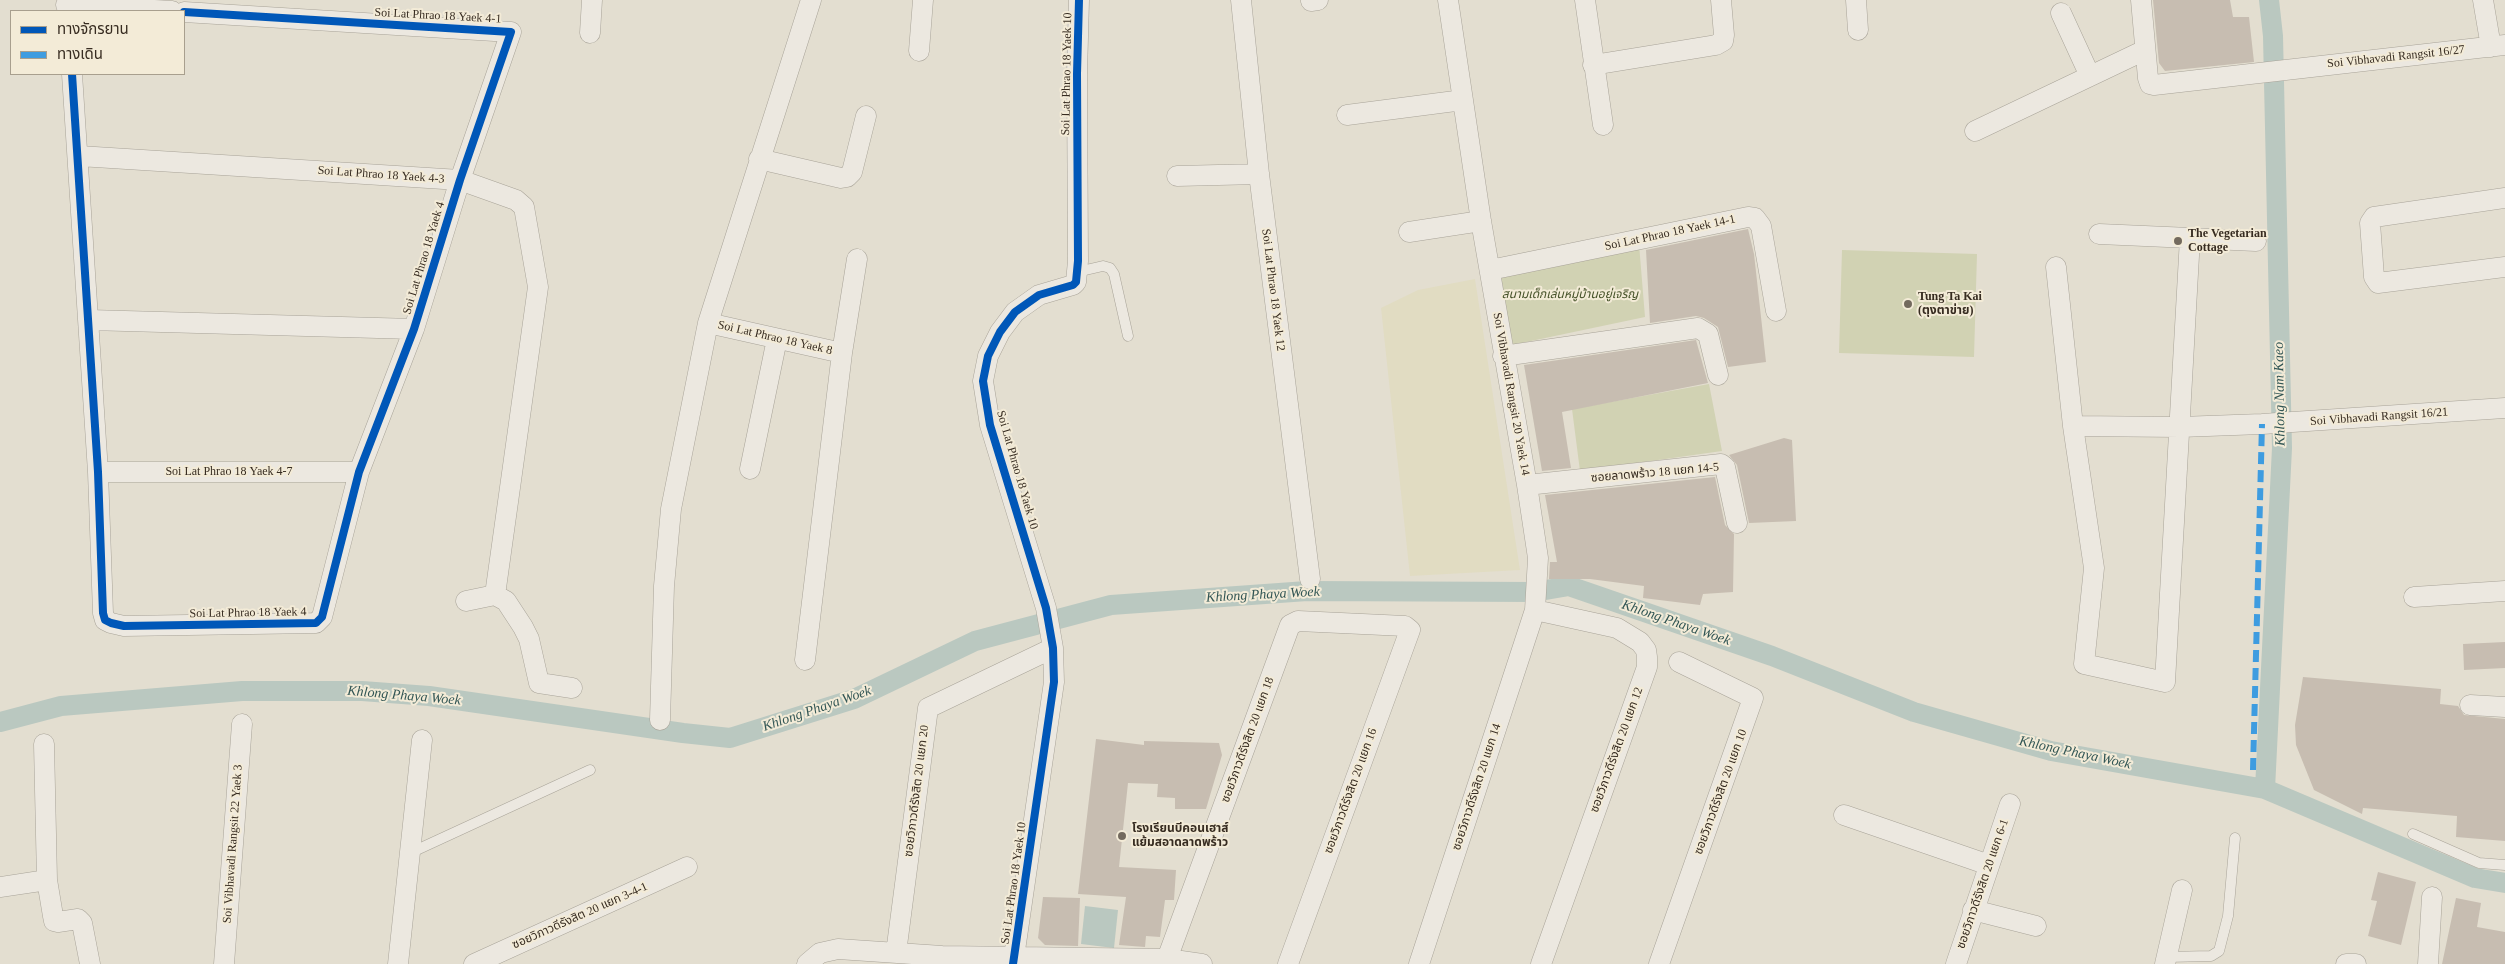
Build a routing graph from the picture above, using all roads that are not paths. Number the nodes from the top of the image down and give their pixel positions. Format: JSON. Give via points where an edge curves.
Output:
{"nodes":[{"id":1,"x":592,"y":0,"type":"edge"},
{"id":2,"x":811,"y":0,"type":"edge"},
{"id":3,"x":923,"y":0,"type":"edge"},
{"id":4,"x":1080,"y":0,"type":"edge"},
{"id":5,"x":1241,"y":0,"type":"edge"},
{"id":6,"x":1448,"y":0,"type":"edge"},
{"id":7,"x":1585,"y":0,"type":"edge"},
{"id":8,"x":1721,"y":0,"type":"edge"},
{"id":9,"x":1856,"y":0,"type":"edge"},
{"id":10,"x":2141,"y":0,"type":"edge"},
{"id":11,"x":2483,"y":0,"type":"edge"},
{"id":12,"x":66,"y":5,"type":"edge"},
{"id":13,"x":154,"y":10,"type":"edge"},
{"id":14,"x":185,"y":12,"type":"edge"},
{"id":15,"x":2061,"y":13,"type":"dead end"},
{"id":16,"x":1858,"y":30,"type":"dead end"},
{"id":17,"x":511,"y":32,"type":"joint"},
{"id":18,"x":590,"y":33,"type":"dead end"},
{"id":19,"x":2498,"y":46,"type":"edge"},
{"id":20,"x":2145,"y":50,"type":"junction"},
{"id":21,"x":919,"y":51,"type":"dead end"},
{"id":22,"x":1593,"y":65,"type":"junction"},
{"id":23,"x":72,"y":75,"type":"edge"},
{"id":24,"x":2090,"y":76,"type":"junction"},
{"id":25,"x":1463,"y":100,"type":"junction"},
{"id":26,"x":1347,"y":115,"type":"dead end"},
{"id":27,"x":866,"y":116,"type":"dead end"},
{"id":28,"x":1603,"y":125,"type":"dead end"},
{"id":29,"x":1975,"y":131,"type":"dead end"},
{"id":30,"x":79,"y":156,"type":"junction"},
{"id":31,"x":759,"y":159,"type":"junction"},
{"id":32,"x":1259,"y":174,"type":"junction"},
{"id":33,"x":1177,"y":176,"type":"dead end"},
{"id":34,"x":460,"y":180,"type":"junction"},
{"id":35,"x":2505,"y":198,"type":"edge"},
{"id":36,"x":1481,"y":221,"type":"junction"},
{"id":37,"x":1409,"y":232,"type":"dead end"},
{"id":38,"x":2100,"y":234,"type":"dead end"},
{"id":39,"x":2190,"y":238,"type":"junction"},
{"id":40,"x":2256,"y":241,"type":"dead end"},
{"id":41,"x":857,"y":259,"type":"dead end"},
{"id":42,"x":2056,"y":267,"type":"dead end"},
{"id":43,"x":2505,"y":267,"type":"edge"},
{"id":44,"x":1490,"y":270,"type":"junction"},
{"id":45,"x":1077,"y":272,"type":"junction"},
{"id":46,"x":1776,"y":311,"type":"dead end"},
{"id":47,"x":89,"y":320,"type":"junction"},
{"id":48,"x":708,"y":323,"type":"junction"},
{"id":49,"x":414,"y":329,"type":"junction"},
{"id":50,"x":1128,"y":336,"type":"dead end"},
{"id":51,"x":777,"y":339,"type":"junction"},
{"id":52,"x":842,"y":354,"type":"junction"},
{"id":53,"x":1503,"y":356,"type":"junction"},
{"id":54,"x":1718,"y":376,"type":"dead end"},
{"id":55,"x":2505,"y":408,"type":"edge"},
{"id":56,"x":2074,"y":426,"type":"junction"},
{"id":57,"x":2180,"y":427,"type":"junction"},
{"id":58,"x":750,"y":469,"type":"dead end"},
{"id":59,"x":98,"y":472,"type":"junction"},
{"id":60,"x":359,"y":472,"type":"junction"},
{"id":61,"x":1527,"y":485,"type":"junction"},
{"id":62,"x":1737,"y":523,"type":"dead end"},
{"id":63,"x":1310,"y":579,"type":"dead end"},
{"id":64,"x":2505,"y":591,"type":"edge"},
{"id":65,"x":495,"y":595,"type":"junction"},
{"id":66,"x":2414,"y":597,"type":"dead end"},
{"id":67,"x":466,"y":601,"type":"dead end"},
{"id":68,"x":1535,"y":610,"type":"junction"},
{"id":69,"x":1399,"y":624,"type":"joint"},
{"id":70,"x":1053,"y":648,"type":"junction"},
{"id":71,"x":805,"y":660,"type":"dead end"},
{"id":72,"x":1678,"y":662,"type":"dead end"},
{"id":73,"x":572,"y":688,"type":"dead end"},
{"id":74,"x":2470,"y":705,"type":"dead end"},
{"id":75,"x":2505,"y":706,"type":"edge"},
{"id":76,"x":660,"y":720,"type":"dead end"},
{"id":77,"x":242,"y":724,"type":"dead end"},
{"id":78,"x":422,"y":740,"type":"dead end"},
{"id":79,"x":44,"y":744,"type":"dead end"},
{"id":80,"x":590,"y":770,"type":"dead end"},
{"id":81,"x":2010,"y":804,"type":"dead end"},
{"id":82,"x":1844,"y":815,"type":"dead end"},
{"id":83,"x":2413,"y":834,"type":"dead end"},
{"id":84,"x":2234,"y":838,"type":"dead end"},
{"id":85,"x":410,"y":853,"type":"junction"},
{"id":86,"x":1989,"y":864,"type":"junction"},
{"id":87,"x":2505,"y":865,"type":"edge"},
{"id":88,"x":687,"y":867,"type":"dead end"},
{"id":89,"x":47,"y":880,"type":"junction"},
{"id":90,"x":0,"y":887,"type":"edge"},
{"id":91,"x":2182,"y":890,"type":"dead end"},
{"id":92,"x":2432,"y":897,"type":"dead end"},
{"id":93,"x":1973,"y":910,"type":"junction"},
{"id":94,"x":2036,"y":926,"type":"dead end"},
{"id":95,"x":896,"y":953,"type":"junction"},
{"id":96,"x":813,"y":959,"type":"edge"},
{"id":97,"x":1167,"y":959,"type":"junction"},
{"id":98,"x":941,"y":960,"type":"edge"},
{"id":99,"x":1014,"y":961,"type":"edge"},
{"id":100,"x":2166,"y":961,"type":"edge"},
{"id":101,"x":90,"y":964,"type":"edge"},
{"id":102,"x":224,"y":964,"type":"edge"},
{"id":103,"x":398,"y":964,"type":"edge"},
{"id":104,"x":474,"y":964,"type":"edge"},
{"id":105,"x":1202,"y":964,"type":"edge"},
{"id":106,"x":1288,"y":964,"type":"edge"},
{"id":107,"x":1419,"y":964,"type":"edge"},
{"id":108,"x":1541,"y":964,"type":"edge"},
{"id":109,"x":1659,"y":964,"type":"edge"},
{"id":110,"x":1956,"y":964,"type":"edge"},
{"id":111,"x":2346,"y":964,"type":"edge"},
{"id":112,"x":2356,"y":964,"type":"edge"},
{"id":113,"x":2428,"y":964,"type":"edge"}],
"edges":[{"from":1,"to":18,"type":"street"},
{"from":2,"to":31,"type":"street","name":"Soi Lat Phrao 18 Yaek 8"},
{"from":3,"to":21,"type":"street"},
{"from":4,"to":45,"type":"street","name":"Soi Lat Phrao 18 Yaek 10"},
{"from":5,"to":32,"type":"street","name":"Soi Lat Phrao 18 Yaek 12"},
{"from":6,"to":25,"type":"street","name":"Soi Vibhavadi Rangsit 20 Yaek 14"},
{"from":7,"to":22,"type":"street"},
{"from":8,"to":22,"type":"street","via":[[1724,35],[1723,42],[1716,46]]},
{"from":9,"to":16,"type":"street"},
{"from":10,"to":20,"type":"street"},
{"from":11,"to":19,"type":"street"},
{"from":12,"to":13,"type":"street"},
{"from":14,"to":17,"type":"street","name":"Soi Lat Phrao 18 Yaek 4-1"},
{"from":15,"to":24,"type":"street"},
{"from":17,"to":34,"type":"street","name":"Soi Lat Phrao 18 Yaek 4"},
{"from":19,"to":20,"type":"street","name":"Soi Vibhavadi Rangsit 16/27","via":[[2154,84],[2150,84],[2148,78]]},
{"from":20,"to":24,"type":"street"},
{"from":22,"to":28,"type":"street"},
{"from":23,"to":30,"type":"street","name":"Soi Lat Phrao 18 Yaek 4"},
{"from":24,"to":29,"type":"street"},
{"from":25,"to":26,"type":"street"},
{"from":25,"to":36,"type":"street","name":"Soi Vibhavadi Rangsit 20 Yaek 14"},
{"from":27,"to":31,"type":"street","via":[[849,176],[841,178]]},
{"from":30,"to":34,"type":"street","name":"Soi Lat Phrao 18 Yaek 4-3"},
{"from":30,"to":47,"type":"street","name":"Soi Lat Phrao 18 Yaek 4"},
{"from":31,"to":48,"type":"street","name":"Soi Lat Phrao 18 Yaek 8"},
{"from":32,"to":33,"type":"street"},
{"from":32,"to":63,"type":"street","name":"Soi Lat Phrao 18 Yaek 12"},
{"from":34,"to":49,"type":"street","name":"Soi Lat Phrao 18 Yaek 4"},
{"from":34,"to":65,"type":"street","name":"Soi Lat Phrao 18 Yaek 4-3","via":[[516,200],[524,207],[537,275],[538,287]]},
{"from":35,"to":43,"type":"street","via":[[2374,217],[2370,223],[2374,277],[2378,283]]},
{"from":36,"to":37,"type":"street"},
{"from":36,"to":44,"type":"street","name":"Soi Vibhavadi Rangsit 20 Yaek 14"},
{"from":38,"to":39,"type":"street"},
{"from":39,"to":40,"type":"street"},
{"from":39,"to":57,"type":"street"},
{"from":41,"to":52,"type":"street"},
{"from":42,"to":56,"type":"street"},
{"from":44,"to":46,"type":"street","name":"Soi Lat Phrao 18 Yaek 14-1","via":[[1748,216],[1755,218],[1760,226]]},
{"from":44,"to":53,"type":"street","name":"Soi Vibhavadi Rangsit 20 Yaek 14"},
{"from":45,"to":50,"type":"lane","via":[[1103,266],[1110,268]]},
{"from":45,"to":70,"type":"street","name":"Soi Lat Phrao 18 Yaek 10","via":[[1073,285],[1039,295],[1015,312],[988,356],[983,381],[990,426],[1046,608]]},
{"from":47,"to":49,"type":"street"},
{"from":47,"to":59,"type":"street","name":"Soi Lat Phrao 18 Yaek 4"},
{"from":48,"to":51,"type":"street","name":"Soi Lat Phrao 18 Yaek 8"},
{"from":48,"to":76,"type":"street","via":[[671,508],[664,586]]},
{"from":49,"to":60,"type":"street","name":"Soi Lat Phrao 18 Yaek 4"},
{"from":51,"to":52,"type":"street","name":"Soi Lat Phrao 18 Yaek 8"},
{"from":51,"to":58,"type":"street"},
{"from":52,"to":71,"type":"street","name":"Soi Lat Phrao 18 Yaek 8"},
{"from":53,"to":54,"type":"street","via":[[1698,328],[1708,334]]},
{"from":53,"to":61,"type":"street","name":"Soi Vibhavadi Rangsit 20 Yaek 14"},
{"from":55,"to":57,"type":"street","name":"Soi Vibhavadi Rangsit 16/21"},
{"from":56,"to":57,"type":"street","name":"Soi Vibhavadi Rangsit 16/21"},
{"from":56,"to":57,"type":"street","via":[[2094,568],[2084,664],[2165,682]]},
{"from":59,"to":60,"type":"street","name":"Soi Lat Phrao 18 Yaek 4-7"},
{"from":59,"to":60,"type":"street","name":"Soi Lat Phrao 18 Yaek 4","via":[[103,614],[111,624],[124,626],[319,621]]},
{"from":61,"to":62,"type":"street","name":"ซอยลาดพร้าว 18 แยก 14-5","via":[[1721,464],[1725,467]]},
{"from":61,"to":68,"type":"street","name":"Soi Vibhavadi Rangsit 20 Yaek 14","via":[[1538,558]]},
{"from":64,"to":66,"type":"street"},
{"from":65,"to":67,"type":"street"},
{"from":65,"to":73,"type":"street","via":[[506,601],[523,628],[539,683]]},
{"from":68,"to":107,"type":"street","name":"ซอยวิภาวดีรังสิต 20 แยก 14"},
{"from":68,"to":108,"type":"street","name":"ซอยวิภาวดีรังสิต 20 แยก 12","via":[[1617,628],[1640,642],[1647,657],[1647,667]]},
{"from":69,"to":97,"type":"street","name":"ซอยวิภาวดีรังสิต 20 แยก 18","via":[[1298,621],[1290,625]]},
{"from":69,"to":106,"type":"street","name":"ซอยวิภาวดีรังสิต 20 แยก 16","via":[[1410,630]]},
{"from":70,"to":95,"type":"street","name":"ซอยวิภาวดีรังสิต 20 แยก 20","via":[[928,708]]},
{"from":70,"to":99,"type":"street","name":"Soi Lat Phrao 18 Yaek 10","via":[[1054,682]]},
{"from":72,"to":109,"type":"street","name":"ซอยวิภาวดีรังสิต 20 แยก 10","via":[[1753,698]]},
{"from":74,"to":75,"type":"street"},
{"from":77,"to":102,"type":"street","name":"Soi Vibhavadi Rangsit 22 Yaek 3"},
{"from":78,"to":85,"type":"street"},
{"from":79,"to":89,"type":"street"},
{"from":80,"to":85,"type":"lane"},
{"from":81,"to":86,"type":"street","name":"ซอยวิภาวดีรังสิต 20 แยก 6-1"},
{"from":82,"to":86,"type":"street"},
{"from":83,"to":87,"type":"lane","via":[[2479,863]]},
{"from":84,"to":100,"type":"lane","via":[[2228,916],[2219,951],[2211,956]]},
{"from":85,"to":103,"type":"street"},
{"from":86,"to":93,"type":"street","name":"ซอยวิภาวดีรังสิต 20 แยก 6-1"},
{"from":88,"to":104,"type":"street","name":"ซอยวิภาวดีรังสิต 20 แยก 3-4-1"},
{"from":89,"to":90,"type":"street"},
{"from":89,"to":101,"type":"street","via":[[54,921],[78,919],[82,923]]},
{"from":91,"to":100,"type":"street"},
{"from":92,"to":113,"type":"street"},
{"from":93,"to":94,"type":"street"},
{"from":93,"to":110,"type":"street","name":"ซอยวิภาวดีรังสิต 20 แยก 6-1"},
{"from":95,"to":96,"type":"street","via":[[838,949]]},
{"from":95,"to":98,"type":"street"},
{"from":97,"to":99,"type":"street"},
{"from":97,"to":105,"type":"street"},
{"from":98,"to":99,"type":"street"},
{"from":111,"to":112,"type":"street"}]}
